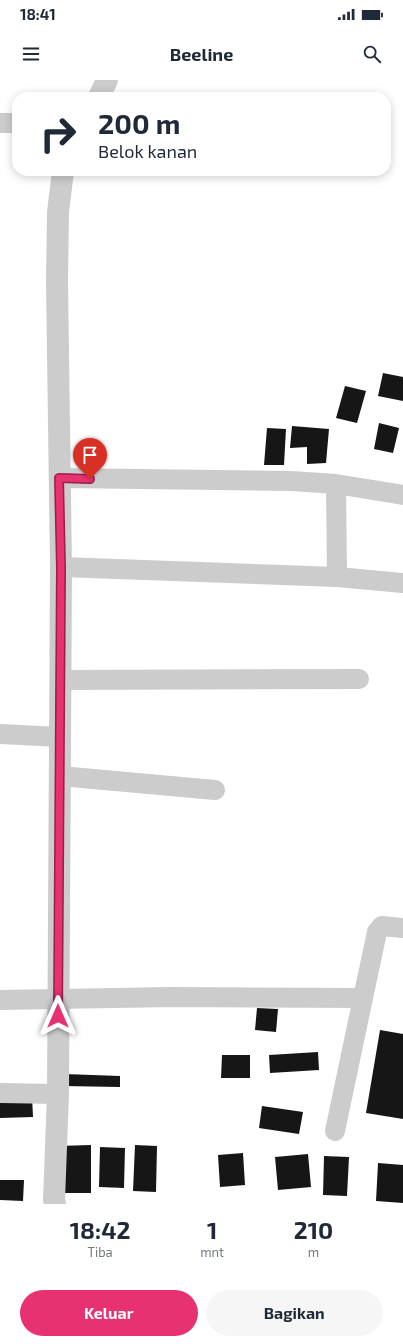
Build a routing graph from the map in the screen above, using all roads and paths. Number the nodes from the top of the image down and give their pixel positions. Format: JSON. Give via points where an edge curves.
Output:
{"nodes":[{"id":1,"x":107,"y":80,"type":"edge"},
{"id":2,"x":101,"y":92,"type":"edge"},
{"id":3,"x":0,"y":123,"type":"edge"},
{"id":4,"x":12,"y":123,"type":"edge"},
{"id":5,"x":62,"y":176,"type":"edge"},
{"id":6,"x":59,"y":478,"type":"junction"},
{"id":7,"x":336,"y":484,"type":"junction"},
{"id":8,"x":403,"y":495,"type":"edge"},
{"id":9,"x":61,"y":568,"type":"junction"},
{"id":10,"x":337,"y":577,"type":"junction"},
{"id":11,"x":403,"y":583,"type":"edge"},
{"id":12,"x":359,"y":679,"type":"dead end"},
{"id":13,"x":60,"y":680,"type":"junction"},
{"id":14,"x":0,"y":734,"type":"edge"},
{"id":15,"x":60,"y":737,"type":"junction"},
{"id":16,"x":60,"y":776,"type":"junction"},
{"id":17,"x":215,"y":790,"type":"dead end"},
{"id":18,"x":403,"y":928,"type":"edge"},
{"id":19,"x":363,"y":998,"type":"junction"},
{"id":20,"x":0,"y":1000,"type":"edge"},
{"id":21,"x":59,"y":1000,"type":"junction"},
{"id":22,"x":0,"y":1093,"type":"edge"},
{"id":23,"x":58,"y":1094,"type":"junction"},
{"id":24,"x":334,"y":1131,"type":"dead end"},
{"id":25,"x":55,"y":1204,"type":"edge"}],
"edges":[{"from":1,"to":2,"type":"street"},
{"from":3,"to":4,"type":"street"},
{"from":5,"to":6,"type":"street","via":[[58,212],[57,281]]},
{"from":6,"to":7,"type":"street","via":[[291,481]]},
{"from":6,"to":9,"type":"street"},
{"from":7,"to":8,"type":"street"},
{"from":7,"to":10,"type":"street"},
{"from":9,"to":10,"type":"street"},
{"from":9,"to":13,"type":"street"},
{"from":10,"to":11,"type":"street"},
{"from":12,"to":13,"type":"street"},
{"from":13,"to":15,"type":"street"},
{"from":14,"to":15,"type":"street"},
{"from":15,"to":16,"type":"street"},
{"from":16,"to":17,"type":"street"},
{"from":16,"to":21,"type":"street"},
{"from":18,"to":19,"type":"street","via":[[382,926],[377,932]]},
{"from":19,"to":21,"type":"street","via":[[171,997]]},
{"from":19,"to":24,"type":"street"},
{"from":20,"to":21,"type":"street"},
{"from":21,"to":23,"type":"street"},
{"from":22,"to":23,"type":"street"},
{"from":23,"to":25,"type":"street"}]}
